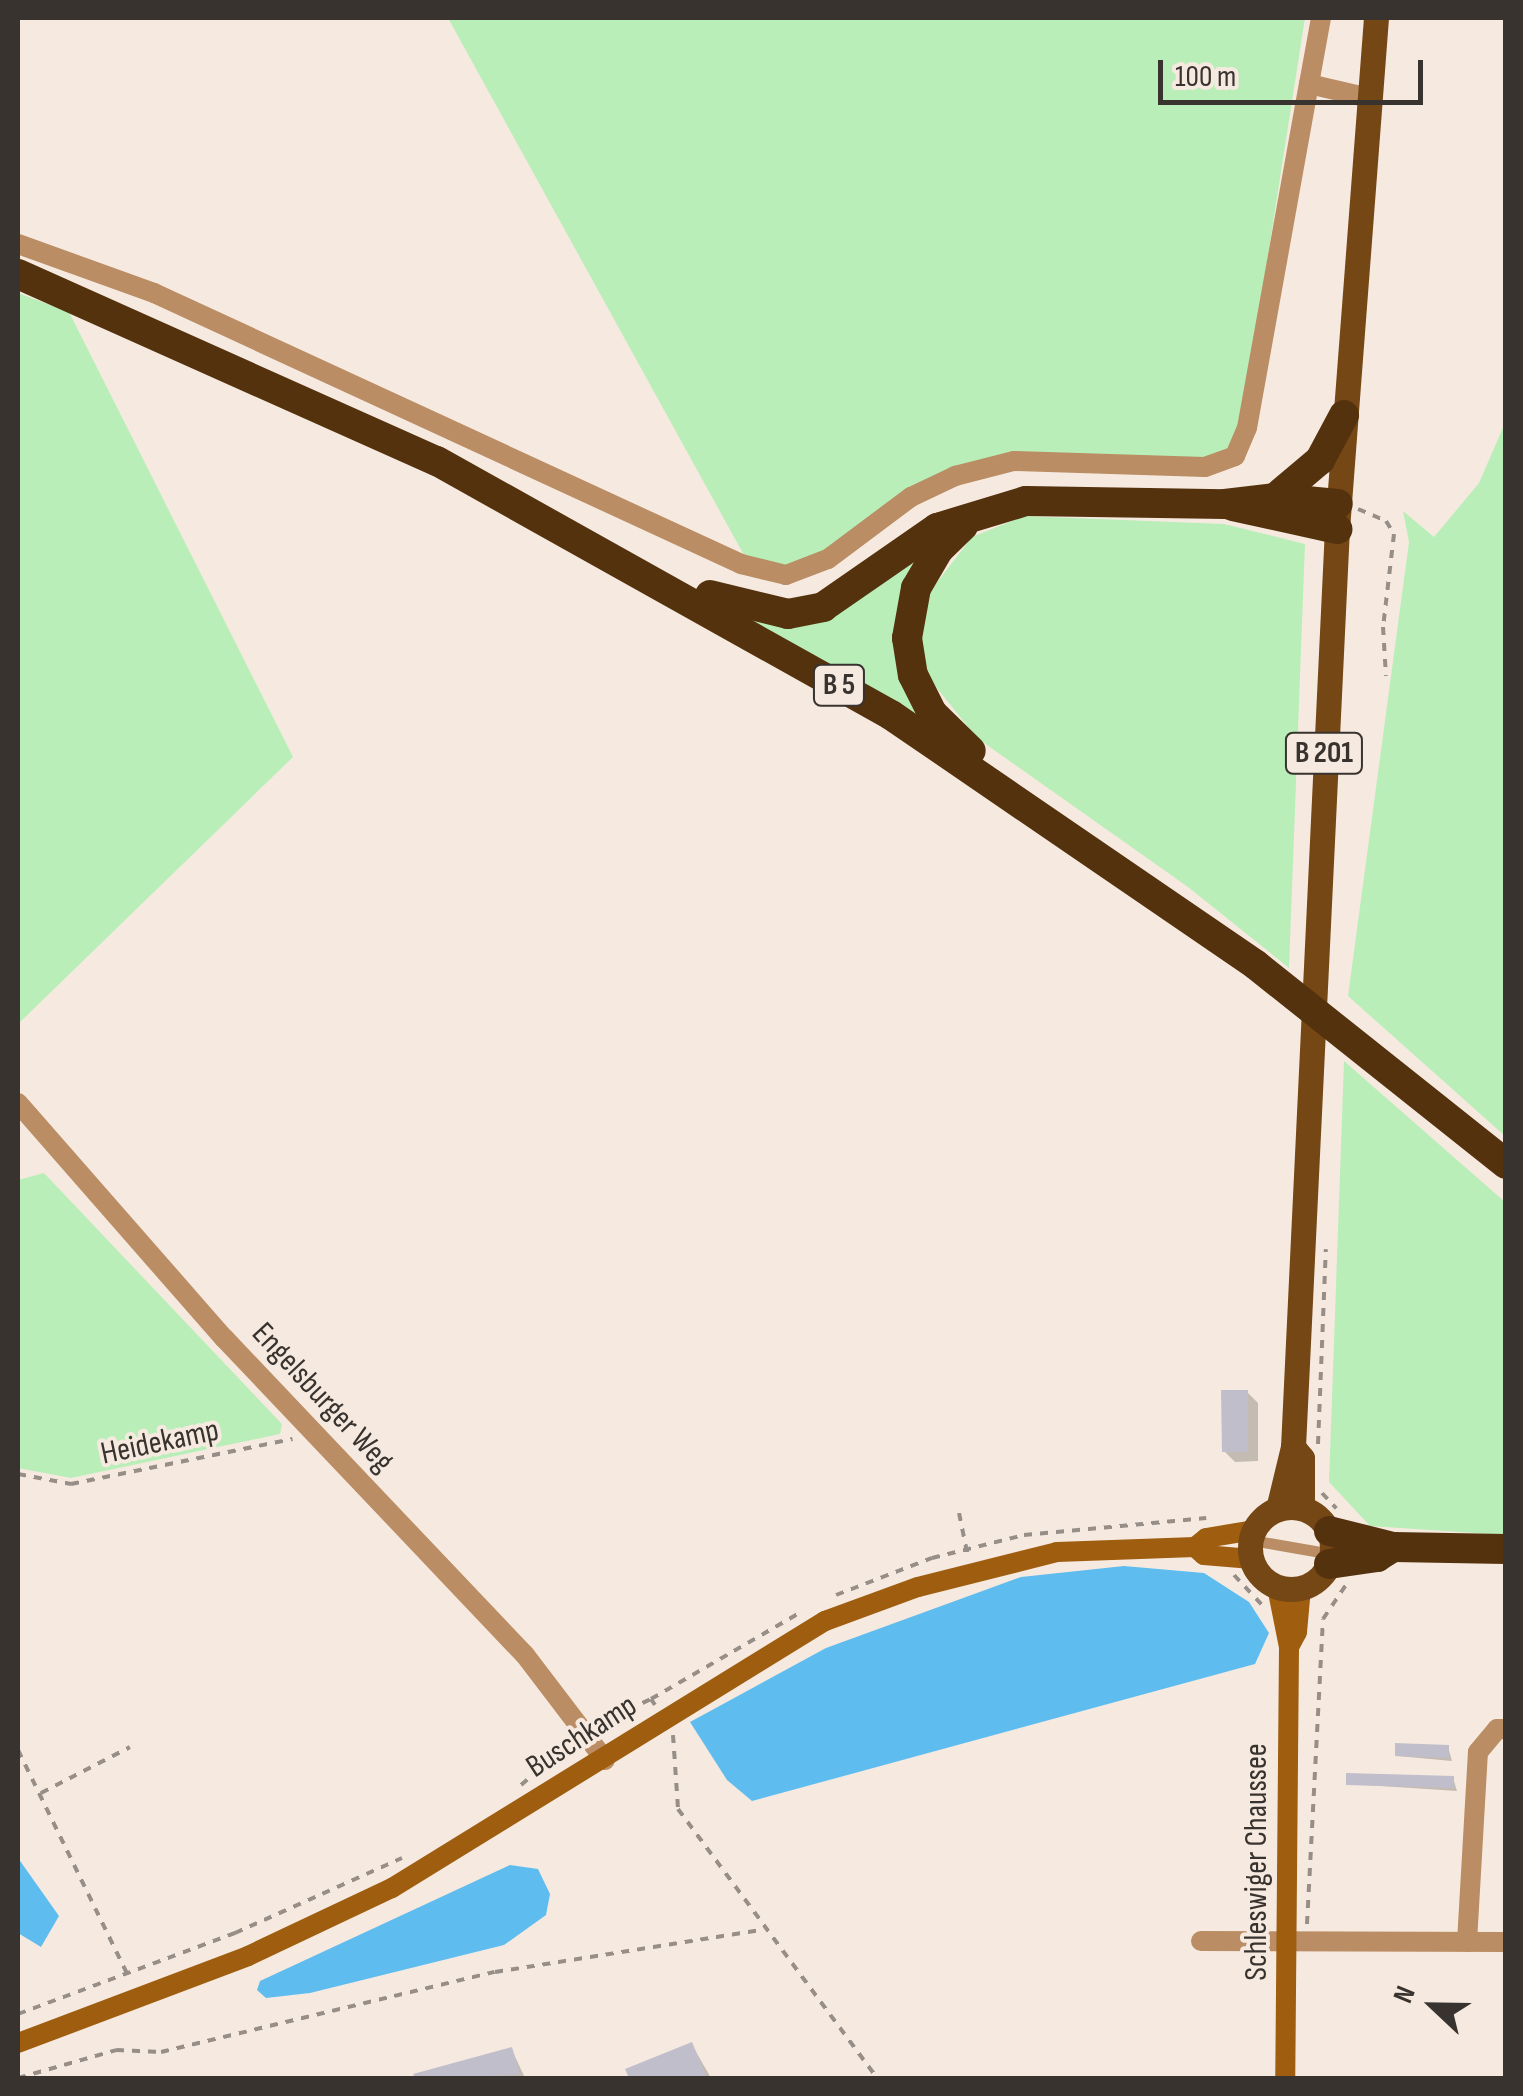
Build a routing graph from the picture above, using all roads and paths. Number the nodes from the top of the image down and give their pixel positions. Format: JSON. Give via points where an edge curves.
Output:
{"nodes":[{"id":1,"x":1321,"y":18,"type":"edge"},
{"id":2,"x":1376,"y":18,"type":"edge"},
{"id":3,"x":1309,"y":84,"type":"junction"},
{"id":4,"x":1369,"y":98,"type":"junction"},
{"id":5,"x":18,"y":244,"type":"edge"},
{"id":6,"x":18,"y":274,"type":"edge"},
{"id":7,"x":1344,"y":415,"type":"junction"},
{"id":8,"x":1275,"y":498,"type":"junction"},
{"id":9,"x":1225,"y":504,"type":"junction"},
{"id":10,"x":972,"y":517,"type":"junction"},
{"id":11,"x":1338,"y":517,"type":"junction"},
{"id":12,"x":633,"y":566,"type":"junction"},
{"id":13,"x":1386,"y":676,"type":"dead end"},
{"id":14,"x":1041,"y":813,"type":"junction"},
{"id":15,"x":18,"y":1102,"type":"edge"},
{"id":16,"x":1506,"y":1164,"type":"edge"},
{"id":17,"x":308,"y":1428,"type":"junction"},
{"id":18,"x":18,"y":1474,"type":"edge"},
{"id":19,"x":1290,"y":1509,"type":"junction"},
{"id":20,"x":959,"y":1513,"type":"dead end"},
{"id":21,"x":1252,"y":1543,"type":"junction"},
{"id":22,"x":1506,"y":1548,"type":"edge"},
{"id":23,"x":1330,"y":1550,"type":"junction"},
{"id":24,"x":970,"y":1572,"type":"junction"},
{"id":25,"x":1289,"y":1587,"type":"junction"},
{"id":26,"x":664,"y":1720,"type":"junction"},
{"id":27,"x":1506,"y":1729,"type":"edge"},
{"id":28,"x":585,"y":1732,"type":"junction"},
{"id":29,"x":130,"y":1747,"type":"dead end"},
{"id":30,"x":18,"y":1750,"type":"edge"},
{"id":31,"x":605,"y":1760,"type":"junction"},
{"id":32,"x":514,"y":1789,"type":"dead end"},
{"id":33,"x":39,"y":1794,"type":"junction"},
{"id":34,"x":411,"y":1853,"type":"dead end"},
{"id":35,"x":762,"y":1930,"type":"junction"},
{"id":36,"x":1201,"y":1940,"type":"dead end"},
{"id":37,"x":1287,"y":1940,"type":"junction"},
{"id":38,"x":1467,"y":1942,"type":"junction"},
{"id":39,"x":1506,"y":1942,"type":"edge"},
{"id":40,"x":127,"y":1973,"type":"junction"},
{"id":41,"x":18,"y":2014,"type":"edge"},
{"id":42,"x":18,"y":2043,"type":"edge"},
{"id":43,"x":18,"y":2078,"type":"edge"},
{"id":44,"x":877,"y":2078,"type":"edge"},
{"id":45,"x":1285,"y":2078,"type":"edge"}],
"edges":[{"from":1,"to":3,"type":"street"},
{"from":2,"to":4,"type":"main road","number":"B 201"},
{"from":3,"to":4,"type":"street"},
{"from":3,"to":5,"type":"street","via":[[1248,428],[1235,456],[1205,467],[1014,461],[955,476],[911,497],[828,559],[786,574],[740,564],[154,293]]},
{"from":4,"to":7,"type":"main road","number":"B 201"},
{"from":6,"to":12,"type":"highway","number":"B 5","via":[[366,427]]},
{"from":7,"to":8,"type":"highway","via":[[1320,460]]},
{"from":7,"to":11,"type":"main road","number":"B 201"},
{"from":8,"to":9,"type":"highway"},
{"from":8,"to":11,"type":"highway"},
{"from":9,"to":10,"type":"highway","via":[[1026,502]]},
{"from":9,"to":11,"type":"highway"},
{"from":10,"to":12,"type":"highway","via":[[937,528],[822,606],[788,614],[724,600]]},
{"from":10,"to":14,"type":"highway","via":[[939,549],[916,588],[907,638],[914,676],[932,713]]},
{"from":11,"to":13,"type":"path","via":[[1371,513],[1394,534],[1383,627]]},
{"from":11,"to":19,"type":"main road","number":"B 201","via":[[1293,1447],[1302,1458]]},
{"from":12,"to":14,"type":"highway","number":"B 5","via":[[891,715]]},
{"from":14,"to":16,"type":"highway","number":"B 5","via":[[1256,965]]},
{"from":15,"to":17,"type":"street","name":"Engelsburger Weg"},
{"from":17,"to":18,"type":"path","name":"Heidekamp","via":[[287,1440],[71,1484]]},
{"from":17,"to":28,"type":"street","name":"Engelsburger Weg","via":[[525,1655]]},
{"from":19,"to":21,"type":"main road"},
{"from":19,"to":23,"type":"main road"},
{"from":20,"to":24,"type":"path"},
{"from":21,"to":23,"type":"lane"},
{"from":21,"to":24,"type":"street","name":"Buschkamp","via":[[1206,1538],[1195,1547],[1057,1552]]},
{"from":21,"to":25,"type":"main road"},
{"from":22,"to":23,"type":"highway"},
{"from":23,"to":25,"type":"main road"},
{"from":24,"to":26,"type":"street","name":"Buschkamp","via":[[825,1621]]},
{"from":25,"to":37,"type":"street","name":"Schleswiger Chaussee"},
{"from":26,"to":28,"type":"path","via":[[651,1699]]},
{"from":26,"to":31,"type":"street","name":"Buschkamp"},
{"from":26,"to":35,"type":"path","via":[[678,1745],[678,1809]]},
{"from":27,"to":38,"type":"street","via":[[1497,1729],[1478,1752]]},
{"from":28,"to":31,"type":"street","name":"Engelsburger Weg"},
{"from":28,"to":32,"type":"path"},
{"from":29,"to":33,"type":"path"},
{"from":30,"to":33,"type":"path"},
{"from":31,"to":42,"type":"street","name":"Buschkamp","via":[[392,1888],[232,1962]]},
{"from":33,"to":40,"type":"path"},
{"from":34,"to":40,"type":"path"},
{"from":35,"to":43,"type":"path","via":[[495,1972],[161,2052],[116,2050]]},
{"from":35,"to":44,"type":"path"},
{"from":36,"to":37,"type":"street"},
{"from":37,"to":38,"type":"street"},
{"from":37,"to":45,"type":"street","name":"Schleswiger Chaussee"},
{"from":38,"to":39,"type":"street"},
{"from":40,"to":41,"type":"path"}]}
